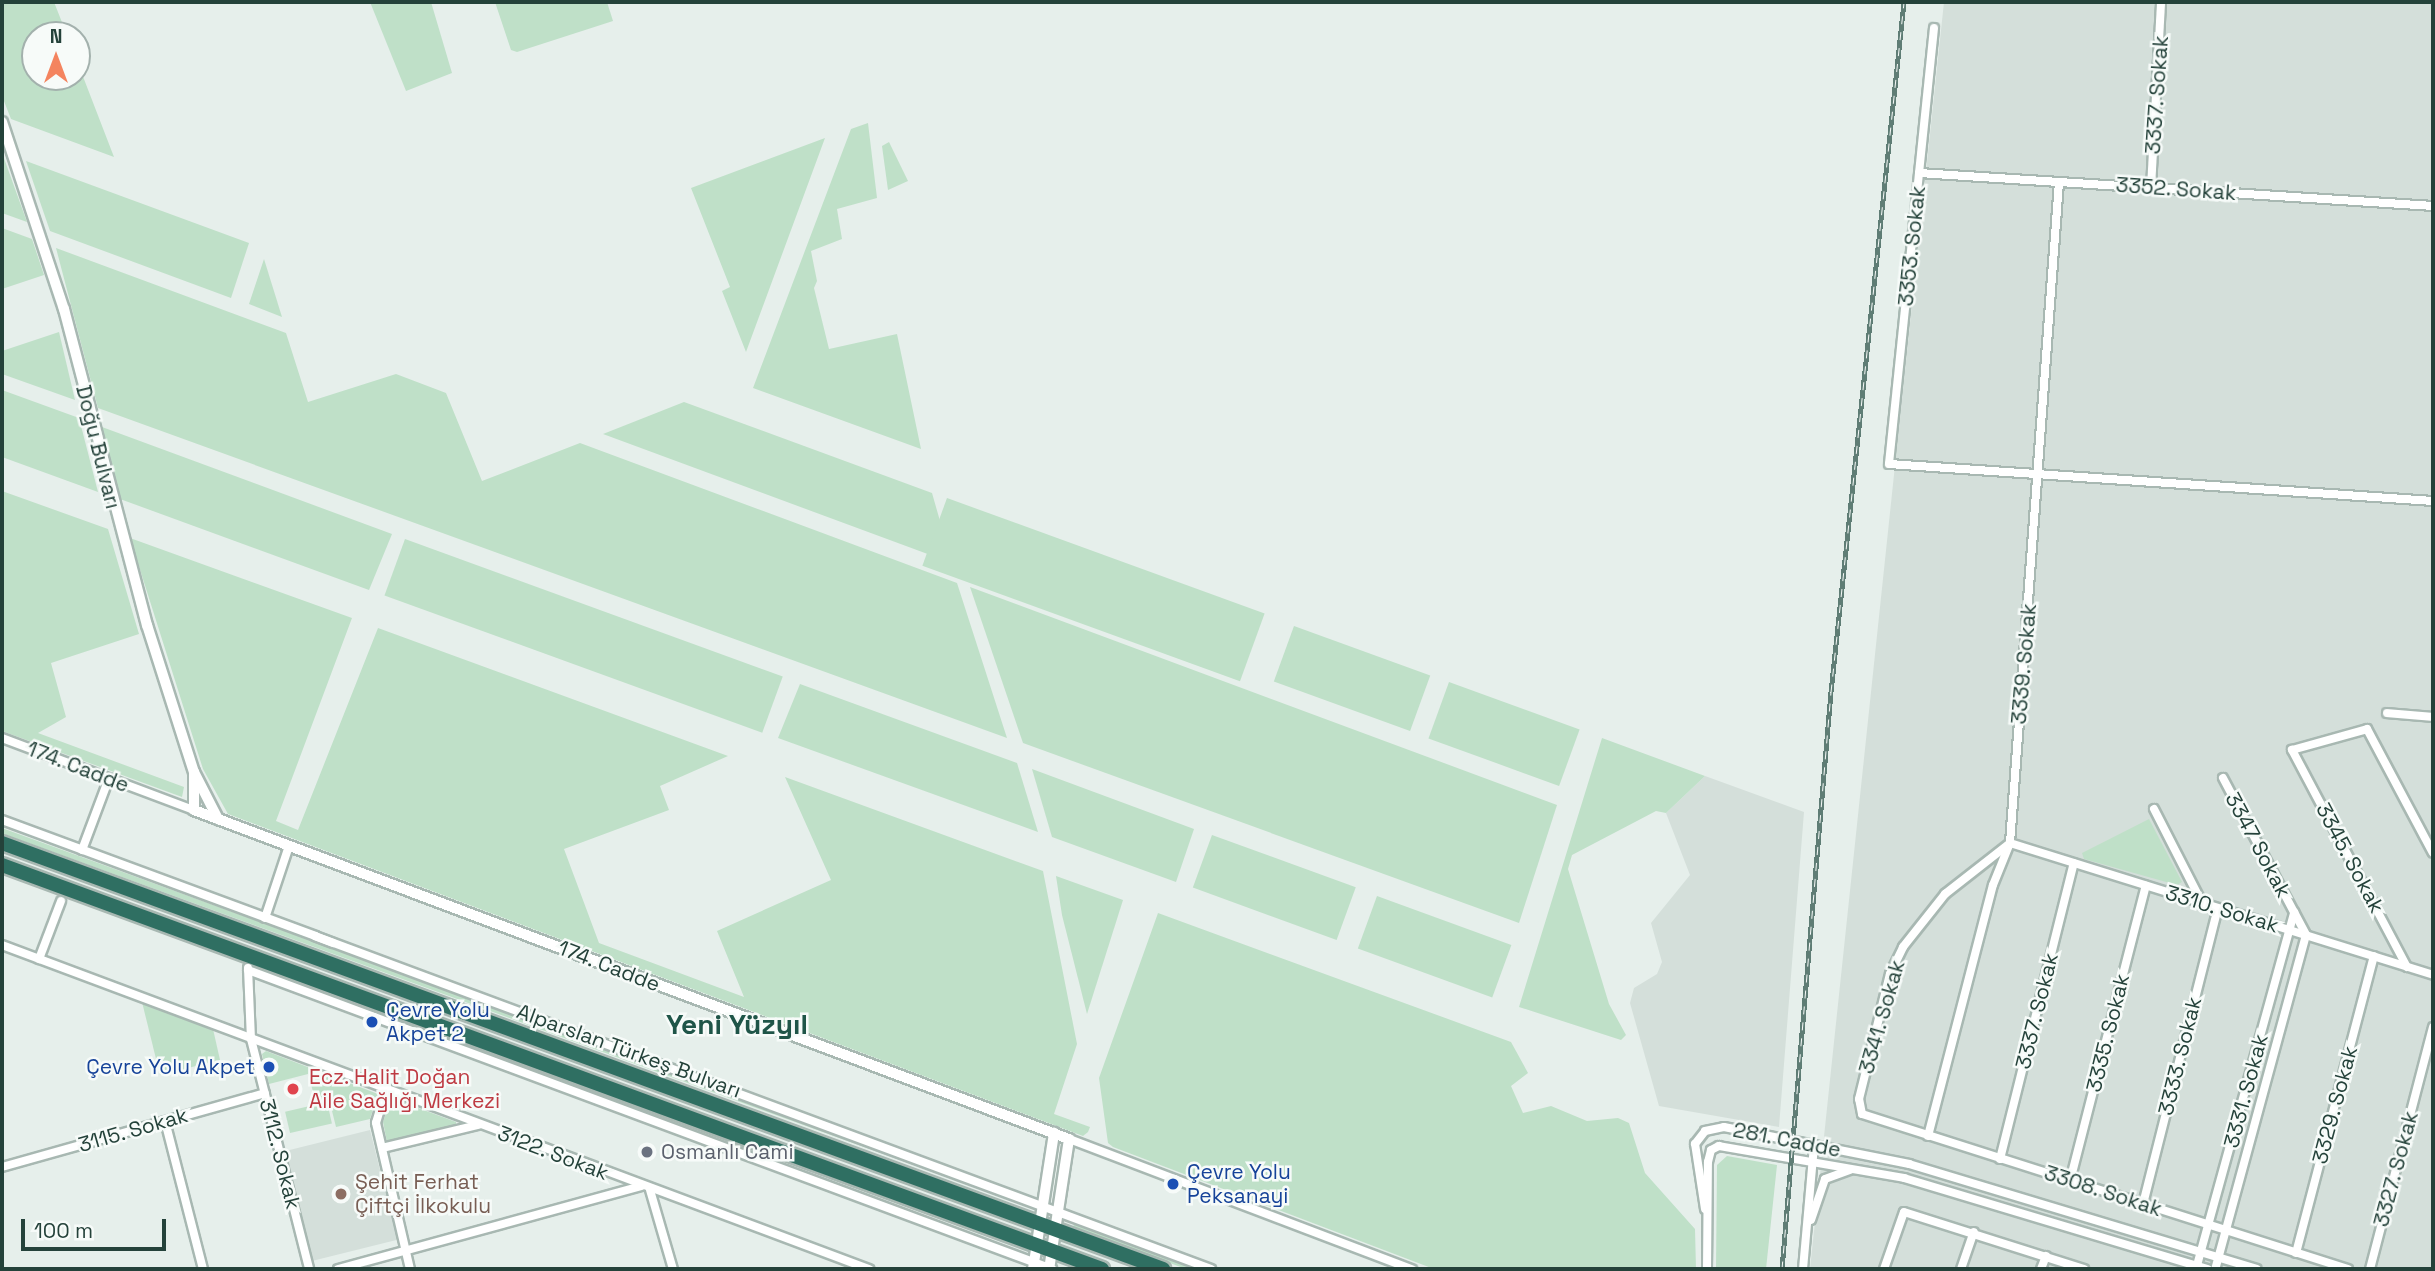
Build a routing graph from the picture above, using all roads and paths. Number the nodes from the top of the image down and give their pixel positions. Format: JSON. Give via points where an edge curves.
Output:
{"nodes":[{"id":1,"x":2161,"y":2,"type":"edge"},
{"id":2,"x":1934,"y":28,"type":"dead end"},
{"id":3,"x":2,"y":122,"type":"edge"},
{"id":4,"x":1919,"y":173,"type":"junction"},
{"id":5,"x":2059,"y":182,"type":"junction"},
{"id":6,"x":2151,"y":188,"type":"junction"},
{"id":7,"x":2433,"y":206,"type":"edge"},
{"id":8,"x":2039,"y":474,"type":"junction"},
{"id":9,"x":2433,"y":501,"type":"edge"},
{"id":10,"x":2387,"y":713,"type":"dead end"},
{"id":11,"x":2433,"y":717,"type":"edge"},
{"id":12,"x":2,"y":738,"type":"edge"},
{"id":13,"x":194,"y":772,"type":"junction"},
{"id":14,"x":108,"y":778,"type":"junction"},
{"id":15,"x":2223,"y":778,"type":"dead end"},
{"id":16,"x":2154,"y":809,"type":"dead end"},
{"id":17,"x":194,"y":810,"type":"junction"},
{"id":18,"x":218,"y":819,"type":"junction"},
{"id":19,"x":2,"y":820,"type":"edge"},
{"id":20,"x":2,"y":843,"type":"edge"},
{"id":21,"x":2010,"y":844,"type":"junction"},
{"id":22,"x":289,"y":846,"type":"junction"},
{"id":23,"x":82,"y":850,"type":"junction"},
{"id":24,"x":2433,"y":853,"type":"edge"},
{"id":25,"x":2074,"y":863,"type":"junction"},
{"id":26,"x":2,"y":865,"type":"edge"},
{"id":27,"x":2146,"y":886,"type":"junction"},
{"id":28,"x":61,"y":901,"type":"dead end"},
{"id":29,"x":2202,"y":903,"type":"junction"},
{"id":30,"x":2218,"y":908,"type":"junction"},
{"id":31,"x":2294,"y":912,"type":"junction"},
{"id":32,"x":265,"y":918,"type":"junction"},
{"id":33,"x":2289,"y":930,"type":"junction"},
{"id":34,"x":2306,"y":935,"type":"junction"},
{"id":35,"x":2,"y":945,"type":"edge"},
{"id":36,"x":2374,"y":957,"type":"junction"},
{"id":37,"x":39,"y":959,"type":"junction"},
{"id":38,"x":249,"y":963,"type":"junction"},
{"id":39,"x":2407,"y":967,"type":"junction"},
{"id":40,"x":2433,"y":975,"type":"edge"},
{"id":41,"x":2433,"y":1027,"type":"edge"},
{"id":42,"x":251,"y":1039,"type":"junction"},
{"id":43,"x":386,"y":1090,"type":"junction"},
{"id":44,"x":265,"y":1093,"type":"junction"},
{"id":45,"x":1859,"y":1110,"type":"joint"},
{"id":46,"x":165,"y":1121,"type":"junction"},
{"id":47,"x":479,"y":1125,"type":"junction"},
{"id":48,"x":1054,"y":1133,"type":"junction"},
{"id":49,"x":1928,"y":1136,"type":"junction"},
{"id":50,"x":1069,"y":1139,"type":"junction"},
{"id":51,"x":1814,"y":1145,"type":"junction"},
{"id":52,"x":382,"y":1148,"type":"junction"},
{"id":53,"x":2000,"y":1159,"type":"junction"},
{"id":54,"x":1812,"y":1162,"type":"junction"},
{"id":55,"x":2,"y":1167,"type":"edge"},
{"id":56,"x":1857,"y":1168,"type":"junction"},
{"id":57,"x":2070,"y":1181,"type":"junction"},
{"id":58,"x":646,"y":1188,"type":"junction"},
{"id":59,"x":2143,"y":1204,"type":"junction"},
{"id":60,"x":1042,"y":1206,"type":"junction"},
{"id":61,"x":1705,"y":1209,"type":"junction"},
{"id":62,"x":1058,"y":1212,"type":"junction"},
{"id":63,"x":1040,"y":1224,"type":"junction"},
{"id":64,"x":2210,"y":1225,"type":"junction"},
{"id":65,"x":1055,"y":1230,"type":"junction"},
{"id":66,"x":2227,"y":1231,"type":"junction"},
{"id":67,"x":1973,"y":1232,"type":"junction"},
{"id":68,"x":1807,"y":1237,"type":"junction"},
{"id":69,"x":1037,"y":1245,"type":"junction"},
{"id":70,"x":406,"y":1251,"type":"junction"},
{"id":71,"x":1052,"y":1251,"type":"junction"},
{"id":72,"x":2201,"y":1252,"type":"junction"},
{"id":73,"x":2296,"y":1253,"type":"junction"},
{"id":74,"x":2046,"y":1256,"type":"junction"},
{"id":75,"x":2218,"y":1258,"type":"junction"},
{"id":76,"x":1034,"y":1266,"type":"edge"},
{"id":77,"x":2196,"y":1268,"type":"edge"},
{"id":78,"x":202,"y":1269,"type":"edge"},
{"id":79,"x":309,"y":1269,"type":"edge"},
{"id":80,"x":338,"y":1269,"type":"edge"},
{"id":81,"x":410,"y":1269,"type":"edge"},
{"id":82,"x":673,"y":1269,"type":"edge"},
{"id":83,"x":869,"y":1269,"type":"edge"},
{"id":84,"x":1051,"y":1269,"type":"edge"},
{"id":85,"x":1102,"y":1269,"type":"edge"},
{"id":86,"x":1163,"y":1269,"type":"edge"},
{"id":87,"x":1211,"y":1269,"type":"edge"},
{"id":88,"x":1412,"y":1269,"type":"edge"},
{"id":89,"x":1707,"y":1269,"type":"edge"},
{"id":90,"x":1803,"y":1269,"type":"edge"},
{"id":91,"x":1884,"y":1269,"type":"edge"},
{"id":92,"x":1961,"y":1269,"type":"edge"},
{"id":93,"x":2041,"y":1269,"type":"edge"},
{"id":94,"x":2084,"y":1269,"type":"edge"},
{"id":95,"x":2208,"y":1269,"type":"edge"},
{"id":96,"x":2215,"y":1269,"type":"edge"},
{"id":97,"x":2257,"y":1269,"type":"edge"},
{"id":98,"x":2348,"y":1269,"type":"edge"},
{"id":99,"x":2370,"y":1269,"type":"edge"}],
"edges":[{"from":1,"to":6,"type":"street","name":"3337. Sokak"},
{"from":2,"to":4,"type":"street","name":"3353. Sokak"},
{"from":3,"to":13,"type":"street","name":"Doğu Bulvarı","via":[[64,309],[122,543]]},
{"from":4,"to":5,"type":"street","name":"3352. Sokak"},
{"from":4,"to":8,"type":"street","name":"3353. Sokak","via":[[1889,464]]},
{"from":5,"to":6,"type":"street","name":"3352. Sokak"},
{"from":5,"to":8,"type":"street","name":"3339. Sokak"},
{"from":6,"to":7,"type":"street","name":"3352. Sokak"},
{"from":8,"to":9,"type":"street"},
{"from":8,"to":21,"type":"street","name":"3339. Sokak"},
{"from":10,"to":11,"type":"street"},
{"from":12,"to":14,"type":"street","name":"174. Cadde"},
{"from":13,"to":17,"type":"street","name":"Doğu Bulvarı"},
{"from":13,"to":18,"type":"street","name":"Doğu Bulvarı"},
{"from":14,"to":17,"type":"street","name":"174. Cadde"},
{"from":14,"to":23,"type":"street"},
{"from":15,"to":31,"type":"street","name":"3347 Sokak"},
{"from":16,"to":29,"type":"street"},
{"from":17,"to":18,"type":"street","name":"174. Cadde"},
{"from":18,"to":22,"type":"street","name":"174. Cadde"},
{"from":19,"to":23,"type":"street"},
{"from":20,"to":63,"type":"highway","name":"Alparslan Türkeş Bulvarı"},
{"from":21,"to":25,"type":"street","name":"3310. Sokak"},
{"from":21,"to":45,"type":"street","name":"3341. Sokak","via":[[1945,894],[1896,960]]},
{"from":21,"to":49,"type":"street","name":"3339. Sokak","via":[[1993,885]]},
{"from":22,"to":32,"type":"street"},
{"from":22,"to":48,"type":"street","name":"174. Cadde"},
{"from":23,"to":32,"type":"street"},
{"from":24,"to":39,"type":"street","name":"3345. Sokak","via":[[2367,729],[2292,750]]},
{"from":25,"to":27,"type":"street","name":"3310. Sokak"},
{"from":25,"to":53,"type":"street","name":"3337. Sokak"},
{"from":26,"to":38,"type":"highway","name":"Alparslan Türkeş Bulvarı"},
{"from":27,"to":29,"type":"street","name":"3310. Sokak"},
{"from":27,"to":57,"type":"street","name":"3335. Sokak"},
{"from":28,"to":37,"type":"street"},
{"from":29,"to":30,"type":"street","name":"3310. Sokak"},
{"from":30,"to":33,"type":"street","name":"3310. Sokak"},
{"from":30,"to":59,"type":"street","name":"3333. Sokak"},
{"from":31,"to":33,"type":"street","name":"3331. Sokak"},
{"from":31,"to":34,"type":"street","name":"3347 Sokak"},
{"from":32,"to":60,"type":"street"},
{"from":33,"to":34,"type":"street","name":"3310. Sokak"},
{"from":33,"to":64,"type":"street","name":"3331. Sokak"},
{"from":34,"to":36,"type":"street","name":"3310. Sokak"},
{"from":34,"to":66,"type":"street","name":"3331. Sokak"},
{"from":35,"to":37,"type":"street","name":"3122. Sokak"},
{"from":36,"to":39,"type":"street","name":"3310. Sokak"},
{"from":36,"to":73,"type":"street","name":"3329. Sokak"},
{"from":37,"to":42,"type":"street","name":"3122. Sokak"},
{"from":38,"to":42,"type":"street","name":"3112. Sokak"},
{"from":38,"to":69,"type":"highway","name":"Alparslan Türkeş Bulvarı"},
{"from":38,"to":76,"type":"street"},
{"from":39,"to":40,"type":"street","name":"3310. Sokak"},
{"from":41,"to":99,"type":"street","name":"3327. Sokak"},
{"from":42,"to":43,"type":"street","name":"3122. Sokak"},
{"from":42,"to":44,"type":"street","name":"3112. Sokak"},
{"from":43,"to":47,"type":"street","name":"3122. Sokak"},
{"from":43,"to":52,"type":"street","via":[[376,1124]]},
{"from":44,"to":46,"type":"street","name":"3115. Sokak"},
{"from":44,"to":79,"type":"street","name":"3112. Sokak"},
{"from":45,"to":49,"type":"street","name":"3308. Sokak"},
{"from":46,"to":55,"type":"street","name":"3115. Sokak"},
{"from":46,"to":78,"type":"street"},
{"from":47,"to":52,"type":"street"},
{"from":47,"to":58,"type":"street","name":"3122. Sokak"},
{"from":48,"to":50,"type":"street","name":"174. Cadde"},
{"from":48,"to":60,"type":"street"},
{"from":49,"to":53,"type":"street","name":"3308. Sokak"},
{"from":50,"to":62,"type":"street"},
{"from":50,"to":88,"type":"street","name":"174. Cadde"},
{"from":51,"to":54,"type":"street"},
{"from":51,"to":61,"type":"street","name":"281. Cadde","via":[[1724,1128],[1705,1131],[1695,1151]]},
{"from":51,"to":72,"type":"street","name":"281. Cadde","via":[[1918,1167]]},
{"from":52,"to":70,"type":"street"},
{"from":53,"to":57,"type":"street","name":"3308. Sokak"},
{"from":54,"to":56,"type":"street","name":"281. Cadde"},
{"from":54,"to":61,"type":"street","name":"281. Cadde","via":[[1716,1146],[1709,1157]]},
{"from":54,"to":68,"type":"street"},
{"from":56,"to":68,"type":"street","via":[[1825,1180]]},
{"from":56,"to":77,"type":"street","name":"281. Cadde","via":[[1932,1185]]},
{"from":57,"to":59,"type":"street","name":"3308. Sokak"},
{"from":58,"to":70,"type":"street"},
{"from":58,"to":82,"type":"street"},
{"from":58,"to":83,"type":"street","name":"3122. Sokak"},
{"from":59,"to":64,"type":"street","name":"3308. Sokak"},
{"from":60,"to":62,"type":"street"},
{"from":60,"to":63,"type":"street"},
{"from":61,"to":89,"type":"street"},
{"from":62,"to":65,"type":"street"},
{"from":62,"to":87,"type":"street"},
{"from":63,"to":65,"type":"highway","name":"Alparslan Türkeş Bulvarı"},
{"from":63,"to":69,"type":"street"},
{"from":64,"to":66,"type":"street","name":"3308. Sokak"},
{"from":64,"to":72,"type":"street","name":"3331. Sokak"},
{"from":65,"to":71,"type":"street"},
{"from":65,"to":86,"type":"highway","name":"Alparslan Türkeş Bulvarı"},
{"from":66,"to":73,"type":"street","name":"3308. Sokak"},
{"from":66,"to":75,"type":"street","name":"3331. Sokak"},
{"from":67,"to":74,"type":"street"},
{"from":67,"to":91,"type":"street","via":[[1904,1212]]},
{"from":67,"to":92,"type":"street"},
{"from":68,"to":90,"type":"street"},
{"from":69,"to":71,"type":"highway","name":"Alparslan Türkeş Bulvarı"},
{"from":69,"to":76,"type":"street"},
{"from":70,"to":80,"type":"street"},
{"from":70,"to":81,"type":"street"},
{"from":71,"to":84,"type":"street"},
{"from":71,"to":85,"type":"highway","name":"Alparslan Türkeş Bulvarı"},
{"from":72,"to":75,"type":"street","name":"281. Cadde"},
{"from":72,"to":77,"type":"street","name":"3331. Sokak"},
{"from":73,"to":98,"type":"street","name":"3308. Sokak"},
{"from":74,"to":93,"type":"street"},
{"from":74,"to":94,"type":"street"},
{"from":75,"to":96,"type":"street","name":"3331. Sokak"},
{"from":75,"to":97,"type":"street","name":"281. Cadde"},
{"from":76,"to":84,"type":"street"},
{"from":77,"to":95,"type":"street","name":"281. Cadde"}]}
